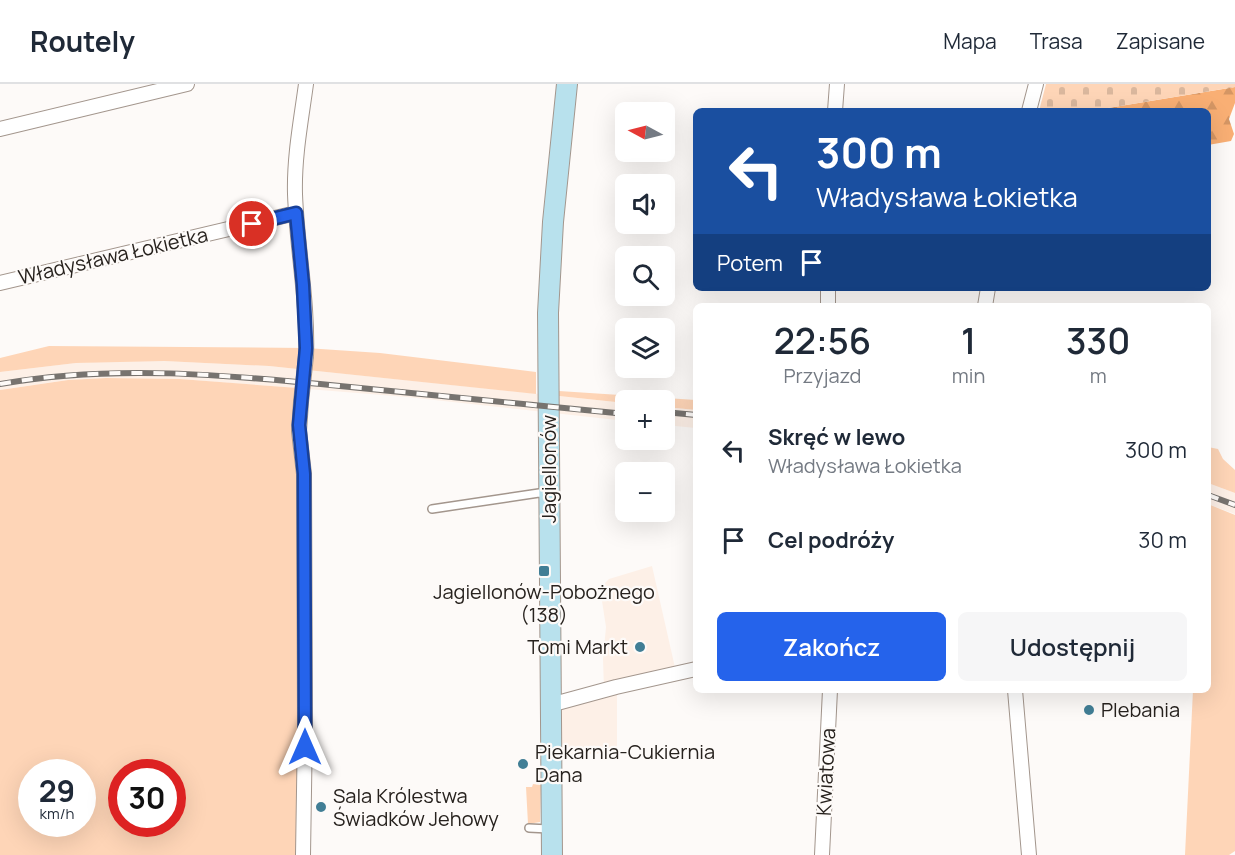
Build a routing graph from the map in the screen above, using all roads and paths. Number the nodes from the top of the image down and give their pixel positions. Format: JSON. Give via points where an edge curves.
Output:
{"nodes":[{"id":1,"x":187,"y":84,"type":"edge"},
{"id":2,"x":306,"y":84,"type":"edge"},
{"id":3,"x":567,"y":84,"type":"edge"},
{"id":4,"x":837,"y":84,"type":"edge"},
{"id":5,"x":1036,"y":84,"type":"edge"},
{"id":6,"x":835,"y":108,"type":"edge"},
{"id":7,"x":1030,"y":108,"type":"edge"},
{"id":8,"x":0,"y":129,"type":"edge"},
{"id":9,"x":296,"y":213,"type":"junction"},
{"id":10,"x":0,"y":283,"type":"edge"},
{"id":11,"x":549,"y":494,"type":"junction"},
{"id":12,"x":432,"y":509,"type":"dead end"},
{"id":13,"x":693,"y":670,"type":"edge"},
{"id":14,"x":831,"y":693,"type":"edge"},
{"id":15,"x":1015,"y":693,"type":"edge"},
{"id":16,"x":550,"y":705,"type":"junction"},
{"id":17,"x":529,"y":828,"type":"dead end"},
{"id":18,"x":552,"y":829,"type":"junction"},
{"id":19,"x":303,"y":855,"type":"edge"},
{"id":20,"x":552,"y":855,"type":"edge"},
{"id":21,"x":822,"y":855,"type":"edge"},
{"id":22,"x":1029,"y":855,"type":"edge"}],
"edges":[{"from":1,"to":8,"type":"street"},
{"from":2,"to":9,"type":"street","via":[[296,156]]},
{"from":3,"to":11,"type":"street","name":"Jagiellonów","via":[[548,313]]},
{"from":4,"to":6,"type":"street"},
{"from":5,"to":7,"type":"street"},
{"from":9,"to":10,"type":"street","name":"Władysława Łokietka"},
{"from":9,"to":19,"type":"street","bridge":true,"via":[[306,356],[299,431],[304,474]]},
{"from":11,"to":12,"type":"lane"},
{"from":11,"to":16,"type":"street","name":"Jagiellonów"},
{"from":13,"to":16,"type":"street"},
{"from":14,"to":21,"type":"street","name":"Kwiatowa"},
{"from":15,"to":22,"type":"street"},
{"from":16,"to":18,"type":"street","name":"Jagiellonów"},
{"from":17,"to":18,"type":"lane"},
{"from":18,"to":20,"type":"street","name":"Jagiellonów"}]}
